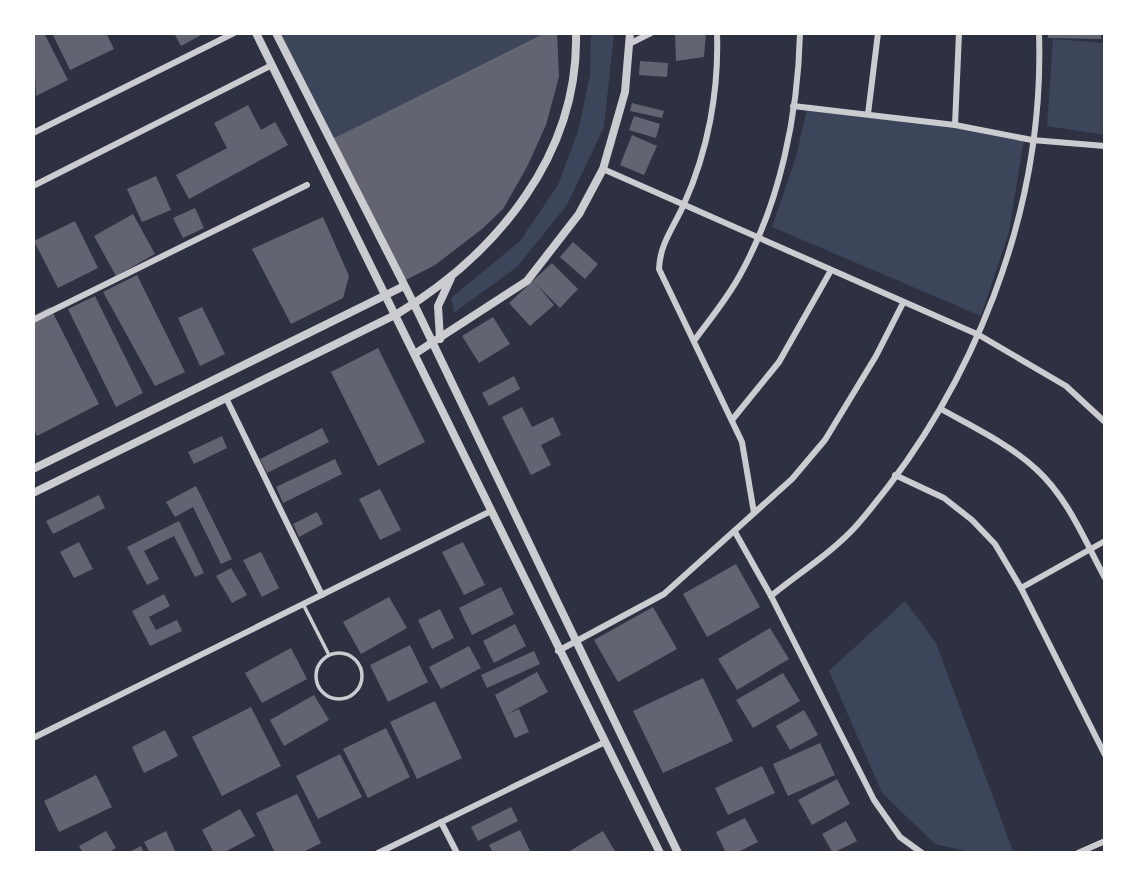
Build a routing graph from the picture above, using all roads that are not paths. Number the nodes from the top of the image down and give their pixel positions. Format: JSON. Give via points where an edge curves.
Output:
{"nodes":[{"id":1,"x":234,"y":33,"type":"edge"},
{"id":2,"x":256,"y":33,"type":"edge"},
{"id":3,"x":276,"y":33,"type":"edge"},
{"id":4,"x":576,"y":33,"type":"edge"},
{"id":5,"x":651,"y":33,"type":"edge"},
{"id":6,"x":717,"y":33,"type":"edge"},
{"id":7,"x":800,"y":33,"type":"edge"},
{"id":8,"x":878,"y":33,"type":"edge"},
{"id":9,"x":959,"y":33,"type":"edge"},
{"id":10,"x":1039,"y":33,"type":"edge"},
{"id":11,"x":630,"y":38,"type":"edge"},
{"id":12,"x":272,"y":65,"type":"junction"},
{"id":13,"x":793,"y":106,"type":"junction"},
{"id":14,"x":867,"y":114,"type":"junction"},
{"id":15,"x":955,"y":125,"type":"junction"},
{"id":16,"x":33,"y":133,"type":"edge"},
{"id":17,"x":1032,"y":140,"type":"junction"},
{"id":18,"x":1105,"y":146,"type":"edge"},
{"id":19,"x":603,"y":169,"type":"junction"},
{"id":20,"x":307,"y":185,"type":"dead end"},
{"id":21,"x":33,"y":186,"type":"edge"},
{"id":22,"x":685,"y":203,"type":"junction"},
{"id":23,"x":758,"y":238,"type":"junction"},
{"id":24,"x":830,"y":272,"type":"junction"},
{"id":25,"x":452,"y":275,"type":"junction"},
{"id":26,"x":402,"y":287,"type":"junction"},
{"id":27,"x":384,"y":294,"type":"junction"},
{"id":28,"x":903,"y":303,"type":"junction"},
{"id":29,"x":414,"y":304,"type":"junction"},
{"id":30,"x":397,"y":314,"type":"junction"},
{"id":31,"x":33,"y":320,"type":"edge"},
{"id":32,"x":979,"y":335,"type":"junction"},
{"id":33,"x":440,"y":339,"type":"junction"},
{"id":34,"x":694,"y":341,"type":"junction"},
{"id":35,"x":432,"y":344,"type":"junction"},
{"id":36,"x":416,"y":353,"type":"junction"},
{"id":37,"x":227,"y":400,"type":"junction"},
{"id":38,"x":941,"y":409,"type":"junction"},
{"id":39,"x":732,"y":420,"type":"junction"},
{"id":40,"x":1105,"y":422,"type":"edge"},
{"id":41,"x":33,"y":469,"type":"edge"},
{"id":42,"x":895,"y":475,"type":"junction"},
{"id":43,"x":33,"y":493,"type":"edge"},
{"id":44,"x":491,"y":511,"type":"junction"},
{"id":45,"x":754,"y":513,"type":"junction"},
{"id":46,"x":735,"y":532,"type":"junction"},
{"id":47,"x":1105,"y":541,"type":"edge"},
{"id":48,"x":1089,"y":549,"type":"junction"},
{"id":49,"x":1105,"y":578,"type":"edge"},
{"id":50,"x":1021,"y":588,"type":"junction"},
{"id":51,"x":322,"y":595,"type":"junction"},
{"id":52,"x":771,"y":596,"type":"junction"},
{"id":53,"x":303,"y":604,"type":"junction"},
{"id":54,"x":575,"y":641,"type":"junction"},
{"id":55,"x":558,"y":651,"type":"junction"},
{"id":56,"x":329,"y":656,"type":"junction"},
{"id":57,"x":33,"y":738,"type":"edge"},
{"id":58,"x":603,"y":743,"type":"junction"},
{"id":59,"x":1105,"y":755,"type":"edge"},
{"id":60,"x":441,"y":822,"type":"junction"},
{"id":61,"x":1105,"y":841,"type":"edge"},
{"id":62,"x":378,"y":853,"type":"edge"},
{"id":63,"x":457,"y":853,"type":"edge"},
{"id":64,"x":660,"y":853,"type":"edge"},
{"id":65,"x":678,"y":853,"type":"edge"},
{"id":66,"x":922,"y":853,"type":"edge"},
{"id":67,"x":1078,"y":853,"type":"edge"}],
"edges":[{"from":1,"to":16,"type":"street"},
{"from":2,"to":12,"type":"street"},
{"from":3,"to":26,"type":"street"},
{"from":4,"to":25,"type":"street","via":[[577,57],[565,117],[541,175],[493,239]]},
{"from":5,"to":11,"type":"street"},
{"from":6,"to":22,"type":"street","via":[[710,127]]},
{"from":7,"to":13,"type":"street"},
{"from":8,"to":14,"type":"street"},
{"from":9,"to":15,"type":"street"},
{"from":10,"to":17,"type":"street"},
{"from":11,"to":19,"type":"street","via":[[625,92]]},
{"from":12,"to":21,"type":"street"},
{"from":12,"to":27,"type":"street"},
{"from":13,"to":14,"type":"street"},
{"from":13,"to":23,"type":"street","via":[[776,190]]},
{"from":14,"to":15,"type":"street"},
{"from":15,"to":17,"type":"street"},
{"from":17,"to":18,"type":"street"},
{"from":17,"to":32,"type":"street","via":[[1011,246]]},
{"from":19,"to":22,"type":"street"},
{"from":19,"to":33,"type":"street","via":[[579,214],[527,281]]},
{"from":20,"to":31,"type":"street"},
{"from":22,"to":23,"type":"street"},
{"from":22,"to":34,"type":"street","via":[[660,250],[659,269]]},
{"from":23,"to":24,"type":"street"},
{"from":23,"to":34,"type":"street","via":[[731,291]]},
{"from":24,"to":28,"type":"street"},
{"from":24,"to":39,"type":"street","via":[[779,362]]},
{"from":25,"to":29,"type":"street"},
{"from":25,"to":33,"type":"street","via":[[438,306]]},
{"from":26,"to":27,"type":"street"},
{"from":26,"to":29,"type":"street"},
{"from":27,"to":30,"type":"street"},
{"from":27,"to":41,"type":"street"},
{"from":28,"to":32,"type":"street"},
{"from":28,"to":45,"type":"street","via":[[825,440],[792,479]]},
{"from":29,"to":30,"type":"street"},
{"from":29,"to":35,"type":"street"},
{"from":30,"to":36,"type":"street"},
{"from":30,"to":37,"type":"street"},
{"from":32,"to":38,"type":"street"},
{"from":32,"to":40,"type":"street","via":[[1066,386]]},
{"from":33,"to":35,"type":"street"},
{"from":34,"to":39,"type":"street"},
{"from":35,"to":36,"type":"street"},
{"from":35,"to":54,"type":"street"},
{"from":36,"to":44,"type":"street"},
{"from":37,"to":43,"type":"street"},
{"from":37,"to":51,"type":"street"},
{"from":38,"to":42,"type":"street"},
{"from":38,"to":48,"type":"street","via":[[1037,469],[1063,499]]},
{"from":39,"to":45,"type":"street","via":[[748,465]]},
{"from":42,"to":50,"type":"street","via":[[944,498],[972,520],[995,544]]},
{"from":42,"to":52,"type":"street","via":[[855,527]]},
{"from":44,"to":51,"type":"street"},
{"from":44,"to":55,"type":"street"},
{"from":45,"to":46,"type":"street"},
{"from":46,"to":52,"type":"street"},
{"from":46,"to":54,"type":"street","via":[[664,594]]},
{"from":47,"to":48,"type":"street"},
{"from":48,"to":49,"type":"street"},
{"from":48,"to":50,"type":"street"},
{"from":50,"to":59,"type":"street"},
{"from":51,"to":53,"type":"street"},
{"from":52,"to":66,"type":"street","via":[[874,800],[900,837]]},
{"from":53,"to":56,"type":"lane"},
{"from":53,"to":57,"type":"street"},
{"from":54,"to":55,"type":"street"},
{"from":54,"to":65,"type":"street"},
{"from":55,"to":58,"type":"street"},
{"from":56,"to":56,"type":"lane","via":[[346,654],[360,666],[361,684],[349,697],[332,698],[318,687],[317,669]]},
{"from":58,"to":60,"type":"street"},
{"from":58,"to":64,"type":"street"},
{"from":60,"to":62,"type":"street"},
{"from":60,"to":63,"type":"street"},
{"from":61,"to":67,"type":"street"}]}
